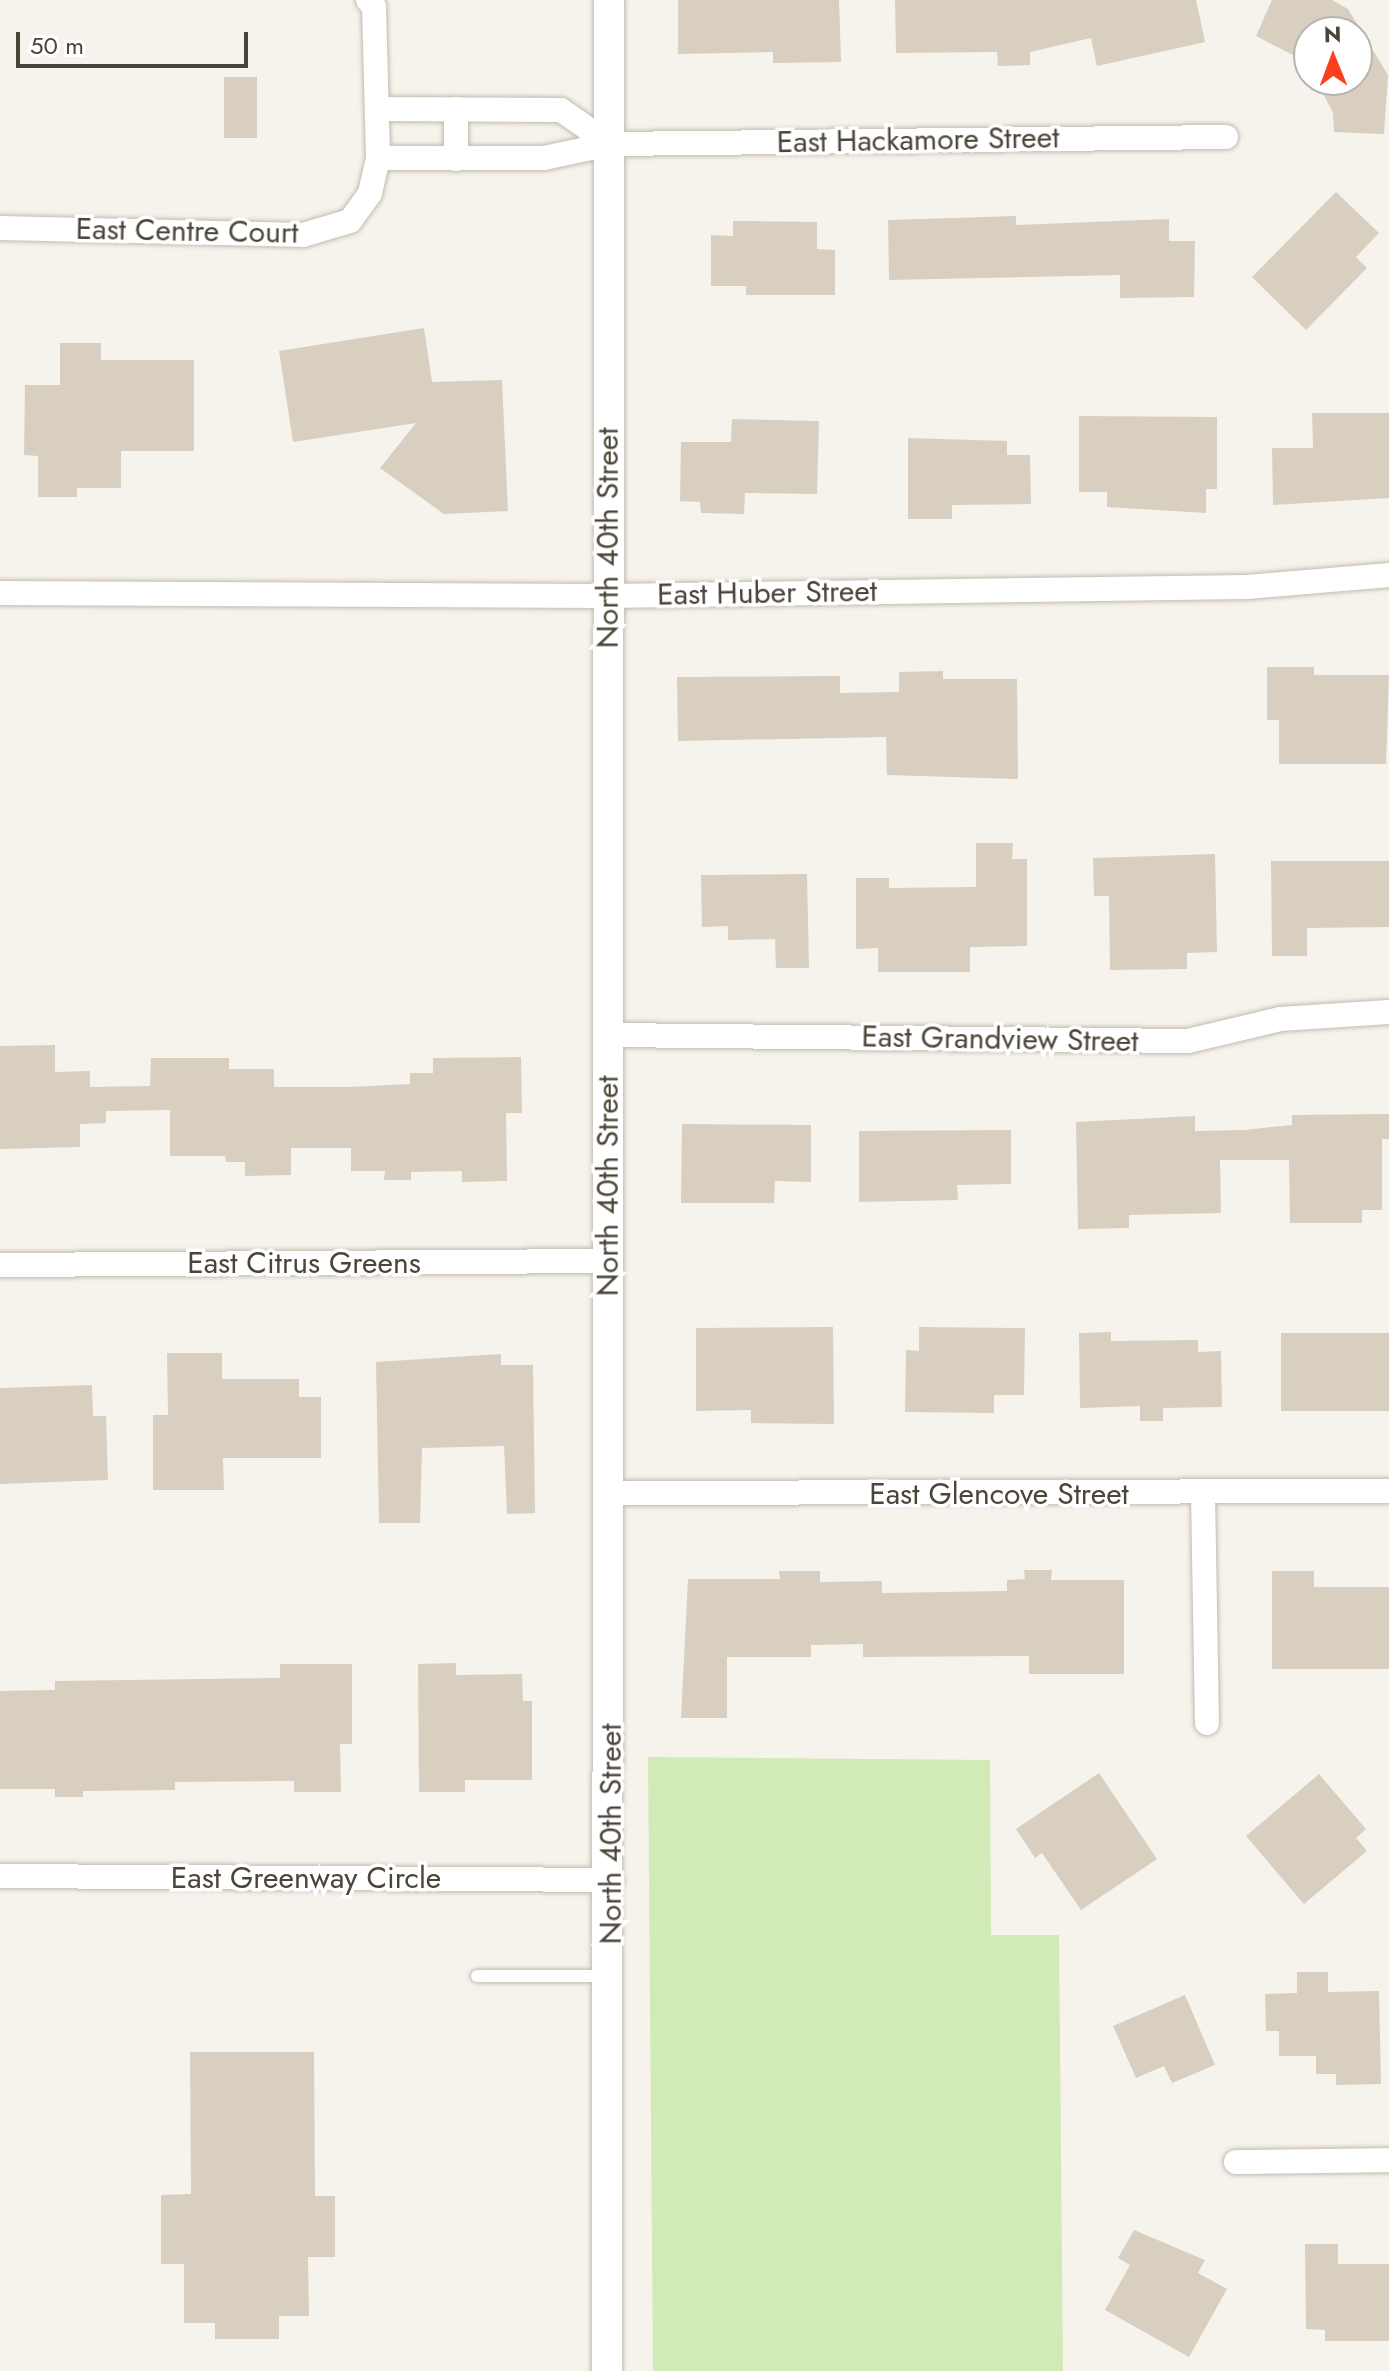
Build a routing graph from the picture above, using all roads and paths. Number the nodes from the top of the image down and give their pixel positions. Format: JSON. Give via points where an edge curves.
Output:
{"nodes":[{"id":1,"x":368,"y":0,"type":"edge"},
{"id":2,"x":609,"y":0,"type":"edge"},
{"id":3,"x":380,"y":109,"type":"junction"},
{"id":4,"x":456,"y":109,"type":"junction"},
{"id":5,"x":1226,"y":137,"type":"dead end"},
{"id":6,"x":610,"y":144,"type":"junction"},
{"id":7,"x":378,"y":158,"type":"junction"},
{"id":8,"x":456,"y":159,"type":"junction"},
{"id":9,"x":0,"y":228,"type":"edge"},
{"id":10,"x":1389,"y":575,"type":"edge"},
{"id":11,"x":0,"y":593,"type":"edge"},
{"id":12,"x":607,"y":596,"type":"junction"},
{"id":13,"x":1389,"y":1012,"type":"edge"},
{"id":14,"x":607,"y":1035,"type":"junction"},
{"id":15,"x":607,"y":1261,"type":"junction"},
{"id":16,"x":0,"y":1265,"type":"edge"},
{"id":17,"x":1389,"y":1491,"type":"edge"},
{"id":18,"x":609,"y":1493,"type":"junction"},
{"id":19,"x":1203,"y":1494,"type":"junction"},
{"id":20,"x":1207,"y":1723,"type":"dead end"},
{"id":21,"x":0,"y":1876,"type":"edge"},
{"id":22,"x":612,"y":1880,"type":"junction"},
{"id":23,"x":477,"y":1976,"type":"dead end"},
{"id":24,"x":610,"y":1976,"type":"junction"},
{"id":25,"x":1389,"y":2160,"type":"edge"},
{"id":26,"x":1236,"y":2162,"type":"dead end"},
{"id":27,"x":607,"y":2371,"type":"edge"}],
"edges":[{"from":1,"to":3,"type":"street","name":"East Centre Court","via":[[374,7]]},
{"from":2,"to":6,"type":"street","name":"North 40th Street"},
{"from":3,"to":4,"type":"street"},
{"from":3,"to":7,"type":"street","name":"East Centre Court"},
{"from":4,"to":6,"type":"street","via":[[561,110]]},
{"from":4,"to":8,"type":"street"},
{"from":5,"to":6,"type":"street","name":"East Hackamore Street"},
{"from":6,"to":8,"type":"street","via":[[544,158]]},
{"from":6,"to":12,"type":"street","name":"North 40th Street"},
{"from":7,"to":8,"type":"street"},
{"from":7,"to":9,"type":"street","name":"East Centre Court","via":[[370,193],[350,221],[303,235]]},
{"from":10,"to":12,"type":"street","name":"East Huber Street","via":[[1247,587]]},
{"from":11,"to":12,"type":"street","name":"East Huber Street"},
{"from":12,"to":14,"type":"street","name":"North 40th Street"},
{"from":13,"to":14,"type":"street","name":"East Grandview Street","via":[[1280,1019],[1188,1041]]},
{"from":14,"to":15,"type":"street","name":"North 40th Street"},
{"from":15,"to":16,"type":"street","name":"East Citrus Greens"},
{"from":15,"to":18,"type":"street","name":"North 40th Street"},
{"from":17,"to":19,"type":"street","name":"East Glencove Street"},
{"from":18,"to":19,"type":"street","name":"East Glencove Street"},
{"from":18,"to":22,"type":"street","name":"North 40th Street"},
{"from":19,"to":20,"type":"street"},
{"from":21,"to":22,"type":"street","name":"East Greenway Circle"},
{"from":22,"to":24,"type":"street","name":"North 40th Street"},
{"from":23,"to":24,"type":"lane"},
{"from":24,"to":27,"type":"street","name":"North 40th Street"},
{"from":25,"to":26,"type":"street"}]}
